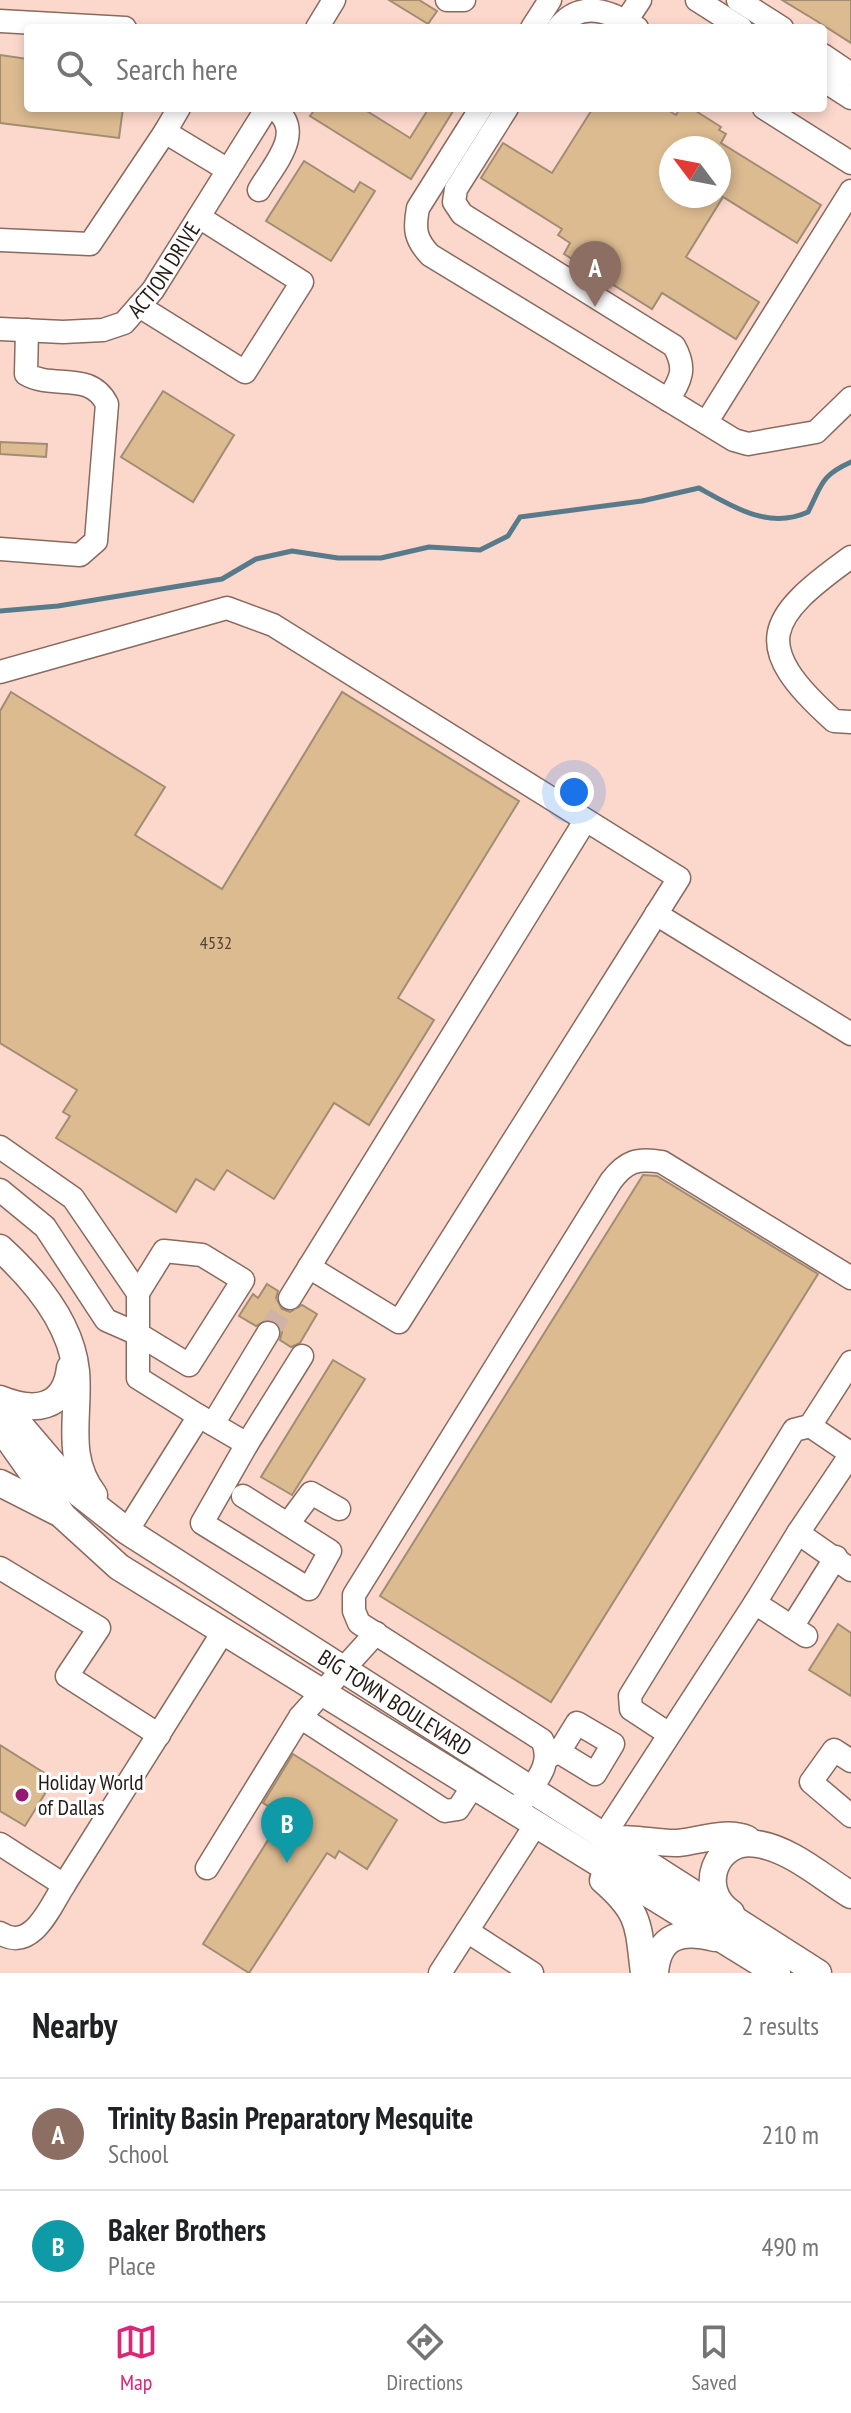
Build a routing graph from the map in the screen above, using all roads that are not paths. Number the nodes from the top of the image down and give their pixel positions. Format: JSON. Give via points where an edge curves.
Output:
{"nodes":[{"id":1,"x":334,"y":0,"type":"edge"},
{"id":2,"x":447,"y":0,"type":"edge"},
{"id":3,"x":464,"y":0,"type":"edge"},
{"id":4,"x":550,"y":0,"type":"edge"},
{"id":5,"x":640,"y":0,"type":"edge"},
{"id":6,"x":697,"y":0,"type":"edge"},
{"id":7,"x":738,"y":0,"type":"edge"},
{"id":8,"x":603,"y":4,"type":"edge"},
{"id":9,"x":0,"y":21,"type":"edge"},
{"id":10,"x":54,"y":24,"type":"edge"},
{"id":11,"x":319,"y":24,"type":"edge"},
{"id":12,"x":535,"y":24,"type":"edge"},
{"id":13,"x":562,"y":24,"type":"edge"},
{"id":14,"x":630,"y":24,"type":"edge"},
{"id":15,"x":631,"y":24,"type":"edge"},
{"id":16,"x":735,"y":24,"type":"edge"},
{"id":17,"x":776,"y":24,"type":"edge"},
{"id":18,"x":827,"y":58,"type":"edge"},
{"id":19,"x":851,"y":74,"type":"edge"},
{"id":20,"x":827,"y":83,"type":"edge"},
{"id":21,"x":851,"y":98,"type":"edge"},
{"id":22,"x":177,"y":112,"type":"edge"},
{"id":23,"x":264,"y":112,"type":"edge"},
{"id":24,"x":278,"y":112,"type":"edge"},
{"id":25,"x":478,"y":112,"type":"edge"},
{"id":26,"x":504,"y":112,"type":"edge"},
{"id":27,"x":770,"y":112,"type":"edge"},
{"id":28,"x":165,"y":132,"type":"junction"},
{"id":29,"x":851,"y":163,"type":"edge"},
{"id":30,"x":228,"y":170,"type":"junction"},
{"id":31,"x":259,"y":190,"type":"dead end"},
{"id":32,"x":851,"y":191,"type":"edge"},
{"id":33,"x":199,"y":217,"type":"junction"},
{"id":34,"x":0,"y":240,"type":"edge"},
{"id":35,"x":139,"y":306,"type":"junction"},
{"id":36,"x":0,"y":329,"type":"edge"},
{"id":37,"x":27,"y":330,"type":"junction"},
{"id":38,"x":851,"y":398,"type":"edge"},
{"id":39,"x":668,"y":400,"type":"junction"},
{"id":40,"x":706,"y":423,"type":"junction"},
{"id":41,"x":0,"y":549,"type":"edge"},
{"id":42,"x":851,"y":557,"type":"edge"},
{"id":43,"x":0,"y":672,"type":"edge"},
{"id":44,"x":851,"y":722,"type":"edge"},
{"id":45,"x":585,"y":821,"type":"junction"},
{"id":46,"x":656,"y":914,"type":"junction"},
{"id":47,"x":851,"y":1034,"type":"edge"},
{"id":48,"x":0,"y":1147,"type":"edge"},
{"id":49,"x":0,"y":1190,"type":"edge"},
{"id":50,"x":0,"y":1248,"type":"edge"},
{"id":51,"x":309,"y":1267,"type":"junction"},
{"id":52,"x":851,"y":1278,"type":"edge"},
{"id":53,"x":138,"y":1293,"type":"junction"},
{"id":54,"x":290,"y":1298,"type":"tunnel mouth"},
{"id":55,"x":268,"y":1333,"type":"tunnel mouth"},
{"id":56,"x":138,"y":1334,"type":"junction"},
{"id":57,"x":72,"y":1353,"type":"junction"},
{"id":58,"x":302,"y":1356,"type":"dead end"},
{"id":59,"x":851,"y":1362,"type":"edge"},
{"id":60,"x":0,"y":1400,"type":"edge"},
{"id":61,"x":206,"y":1420,"type":"junction"},
{"id":62,"x":810,"y":1426,"type":"junction"},
{"id":63,"x":0,"y":1427,"type":"edge"},
{"id":64,"x":247,"y":1444,"type":"junction"},
{"id":65,"x":850,"y":1453,"type":"edge"},
{"id":66,"x":0,"y":1483,"type":"edge"},
{"id":67,"x":243,"y":1496,"type":"dead end"},
{"id":68,"x":339,"y":1509,"type":"dead end"},
{"id":69,"x":63,"y":1516,"type":"junction"},
{"id":70,"x":288,"y":1524,"type":"junction"},
{"id":71,"x":127,"y":1531,"type":"junction"},
{"id":72,"x":798,"y":1533,"type":"junction"},
{"id":73,"x":107,"y":1558,"type":"junction"},
{"id":74,"x":843,"y":1563,"type":"edge"},
{"id":75,"x":0,"y":1568,"type":"edge"},
{"id":76,"x":755,"y":1603,"type":"junction"},
{"id":77,"x":223,"y":1632,"type":"junction"},
{"id":78,"x":376,"y":1633,"type":"junction"},
{"id":79,"x":344,"y":1668,"type":"junction"},
{"id":80,"x":320,"y":1692,"type":"junction"},
{"id":81,"x":300,"y":1717,"type":"junction"},
{"id":82,"x":669,"y":1734,"type":"junction"},
{"id":83,"x":159,"y":1735,"type":"junction"},
{"id":84,"x":851,"y":1761,"type":"edge"},
{"id":85,"x":473,"y":1786,"type":"junction"},
{"id":86,"x":531,"y":1788,"type":"junction"},
{"id":87,"x":851,"y":1816,"type":"edge"},
{"id":88,"x":532,"y":1822,"type":"junction"},
{"id":89,"x":606,"y":1839,"type":"junction"},
{"id":90,"x":753,"y":1843,"type":"junction"},
{"id":91,"x":0,"y":1844,"type":"edge"},
{"id":92,"x":207,"y":1868,"type":"dead end"},
{"id":93,"x":64,"y":1885,"type":"junction"},
{"id":94,"x":851,"y":1895,"type":"edge"},
{"id":95,"x":467,"y":1931,"type":"junction"},
{"id":96,"x":0,"y":1933,"type":"edge"},
{"id":97,"x":726,"y":1941,"type":"junction"},
{"id":98,"x":782,"y":1964,"type":"edge"},
{"id":99,"x":440,"y":1973,"type":"edge"},
{"id":100,"x":532,"y":1973,"type":"edge"},
{"id":101,"x":644,"y":1973,"type":"edge"},
{"id":102,"x":655,"y":1973,"type":"edge"},
{"id":103,"x":818,"y":1973,"type":"edge"}],
"edges":[{"from":1,"to":11,"type":"street"},
{"from":2,"to":3,"type":"street"},
{"from":4,"to":12,"type":"street"},
{"from":5,"to":15,"type":"street"},
{"from":6,"to":16,"type":"street"},
{"from":7,"to":17,"type":"street"},
{"from":8,"to":13,"type":"street","via":[[575,9]]},
{"from":8,"to":14,"type":"street"},
{"from":9,"to":10,"type":"street"},
{"from":18,"to":19,"type":"street"},
{"from":20,"to":21,"type":"street"},
{"from":22,"to":28,"type":"street"},
{"from":23,"to":30,"type":"street","name":"ACTION DRIVE"},
{"from":24,"to":31,"type":"street","via":[[290,134]]},
{"from":25,"to":39,"type":"street","via":[[418,208],[414,227],[419,243],[430,255]]},
{"from":26,"to":39,"type":"street","via":[[456,189],[454,202],[462,214],[674,346],[683,362],[682,379]]},
{"from":27,"to":29,"type":"street"},
{"from":28,"to":30,"type":"street"},
{"from":28,"to":34,"type":"street","via":[[90,244]]},
{"from":30,"to":33,"type":"street","name":"ACTION DRIVE"},
{"from":32,"to":40,"type":"street"},
{"from":33,"to":35,"type":"street","name":"ACTION DRIVE"},
{"from":33,"to":35,"type":"street","via":[[302,282],[245,372]]},
{"from":35,"to":37,"type":"street","name":"ACTION DRIVE","via":[[124,323],[103,330]]},
{"from":36,"to":37,"type":"street","name":"ACTION DRIVE"},
{"from":37,"to":41,"type":"street","via":[[26,374],[87,384],[107,404],[96,541],[80,555]]},
{"from":38,"to":40,"type":"street","via":[[816,432],[804,435],[748,444]]},
{"from":39,"to":40,"type":"street"},
{"from":42,"to":44,"type":"street","via":[[787,609],[777,636],[782,664],[834,721]]},
{"from":43,"to":45,"type":"street","via":[[227,608],[273,625]]},
{"from":45,"to":46,"type":"street","via":[[679,878]]},
{"from":45,"to":51,"type":"street"},
{"from":46,"to":47,"type":"street"},
{"from":46,"to":51,"type":"street","via":[[399,1322]]},
{"from":48,"to":53,"type":"street","via":[[73,1198]]},
{"from":49,"to":56,"type":"street","via":[[45,1227],[106,1320]]},
{"from":50,"to":57,"type":"main road","via":[[45,1295]]},
{"from":51,"to":54,"type":"street"},
{"from":52,"to":78,"type":"street","via":[[662,1162],[624,1164],[354,1595],[359,1623]]},
{"from":53,"to":56,"type":"street"},
{"from":53,"to":56,"type":"street","via":[[164,1251],[202,1255],[243,1280],[189,1365]]},
{"from":55,"to":61,"type":"street"},
{"from":56,"to":61,"type":"street","via":[[138,1378]]},
{"from":57,"to":60,"type":"main road","via":[[69,1377],[51,1403],[32,1408]]},
{"from":57,"to":71,"type":"main road","via":[[77,1461],[92,1493]]},
{"from":58,"to":64,"type":"street"},
{"from":59,"to":62,"type":"street"},
{"from":60,"to":71,"type":"main road","name":"BIG TOWN BOULEVARD","via":[[76,1491]]},
{"from":61,"to":64,"type":"street"},
{"from":61,"to":71,"type":"street"},
{"from":62,"to":65,"type":"street"},
{"from":62,"to":82,"type":"street","via":[[794,1430],[630,1696],[631,1709]]},
{"from":63,"to":69,"type":"main road","name":"BIG TOWN BOULEVARD"},
{"from":64,"to":70,"type":"street","via":[[202,1523],[309,1589],[330,1551]]},
{"from":65,"to":72,"type":"street"},
{"from":66,"to":69,"type":"main road"},
{"from":67,"to":70,"type":"street"},
{"from":68,"to":70,"type":"street","via":[[311,1493]]},
{"from":69,"to":73,"type":"main road","name":"BIG TOWN BOULEVARD"},
{"from":71,"to":73,"type":"main road"},
{"from":71,"to":79,"type":"main road","name":"BIG TOWN BOULEVARD"},
{"from":72,"to":74,"type":"street"},
{"from":72,"to":76,"type":"street"},
{"from":73,"to":77,"type":"main road","name":"BIG TOWN BOULEVARD"},
{"from":74,"to":76,"type":"street","via":[[799,1631]]},
{"from":75,"to":83,"type":"street","via":[[99,1628],[67,1676]]},
{"from":76,"to":82,"type":"street"},
{"from":77,"to":80,"type":"main road","name":"BIG TOWN BOULEVARD"},
{"from":77,"to":83,"type":"street"},
{"from":78,"to":79,"type":"street"},
{"from":78,"to":86,"type":"street","via":[[542,1740],[553,1754]]},
{"from":79,"to":80,"type":"street"},
{"from":79,"to":86,"type":"main road","name":"BIG TOWN BOULEVARD"},
{"from":80,"to":81,"type":"street"},
{"from":80,"to":85,"type":"main road","name":"BIG TOWN BOULEVARD"},
{"from":81,"to":85,"type":"street","via":[[445,1811],[458,1809]]},
{"from":81,"to":92,"type":"street"},
{"from":82,"to":89,"type":"street"},
{"from":83,"to":93,"type":"street"},
{"from":84,"to":87,"type":"street","via":[[834,1750],[811,1782]]},
{"from":85,"to":88,"type":"main road","name":"BIG TOWN BOULEVARD"},
{"from":86,"to":88,"type":"street"},
{"from":86,"to":89,"type":"main road","name":"BIG TOWN BOULEVARD"},
{"from":88,"to":95,"type":"street"},
{"from":88,"to":97,"type":"main road","name":"BIG TOWN BOULEVARD"},
{"from":88,"to":101,"type":"main road","via":[[627,1901],[638,1926]]},
{"from":89,"to":90,"type":"main road","via":[[677,1843],[743,1836]]},
{"from":89,"to":98,"type":"main road","name":"BIG TOWN BOULEVARD"},
{"from":90,"to":94,"type":"main road","via":[[787,1855]]},
{"from":90,"to":98,"type":"main road","via":[[731,1848],[720,1858],[712,1876],[715,1896],[721,1906],[785,1948]]},
{"from":91,"to":93,"type":"street"},
{"from":93,"to":96,"type":"street","via":[[35,1930],[19,1940]]},
{"from":95,"to":99,"type":"street"},
{"from":95,"to":100,"type":"street"},
{"from":97,"to":98,"type":"main road","name":"BIG TOWN BOULEVARD"},
{"from":97,"to":102,"type":"main road","via":[[692,1932],[679,1935],[662,1948]]},
{"from":98,"to":103,"type":"main road","name":"BIG TOWN BOULEVARD"}]}
